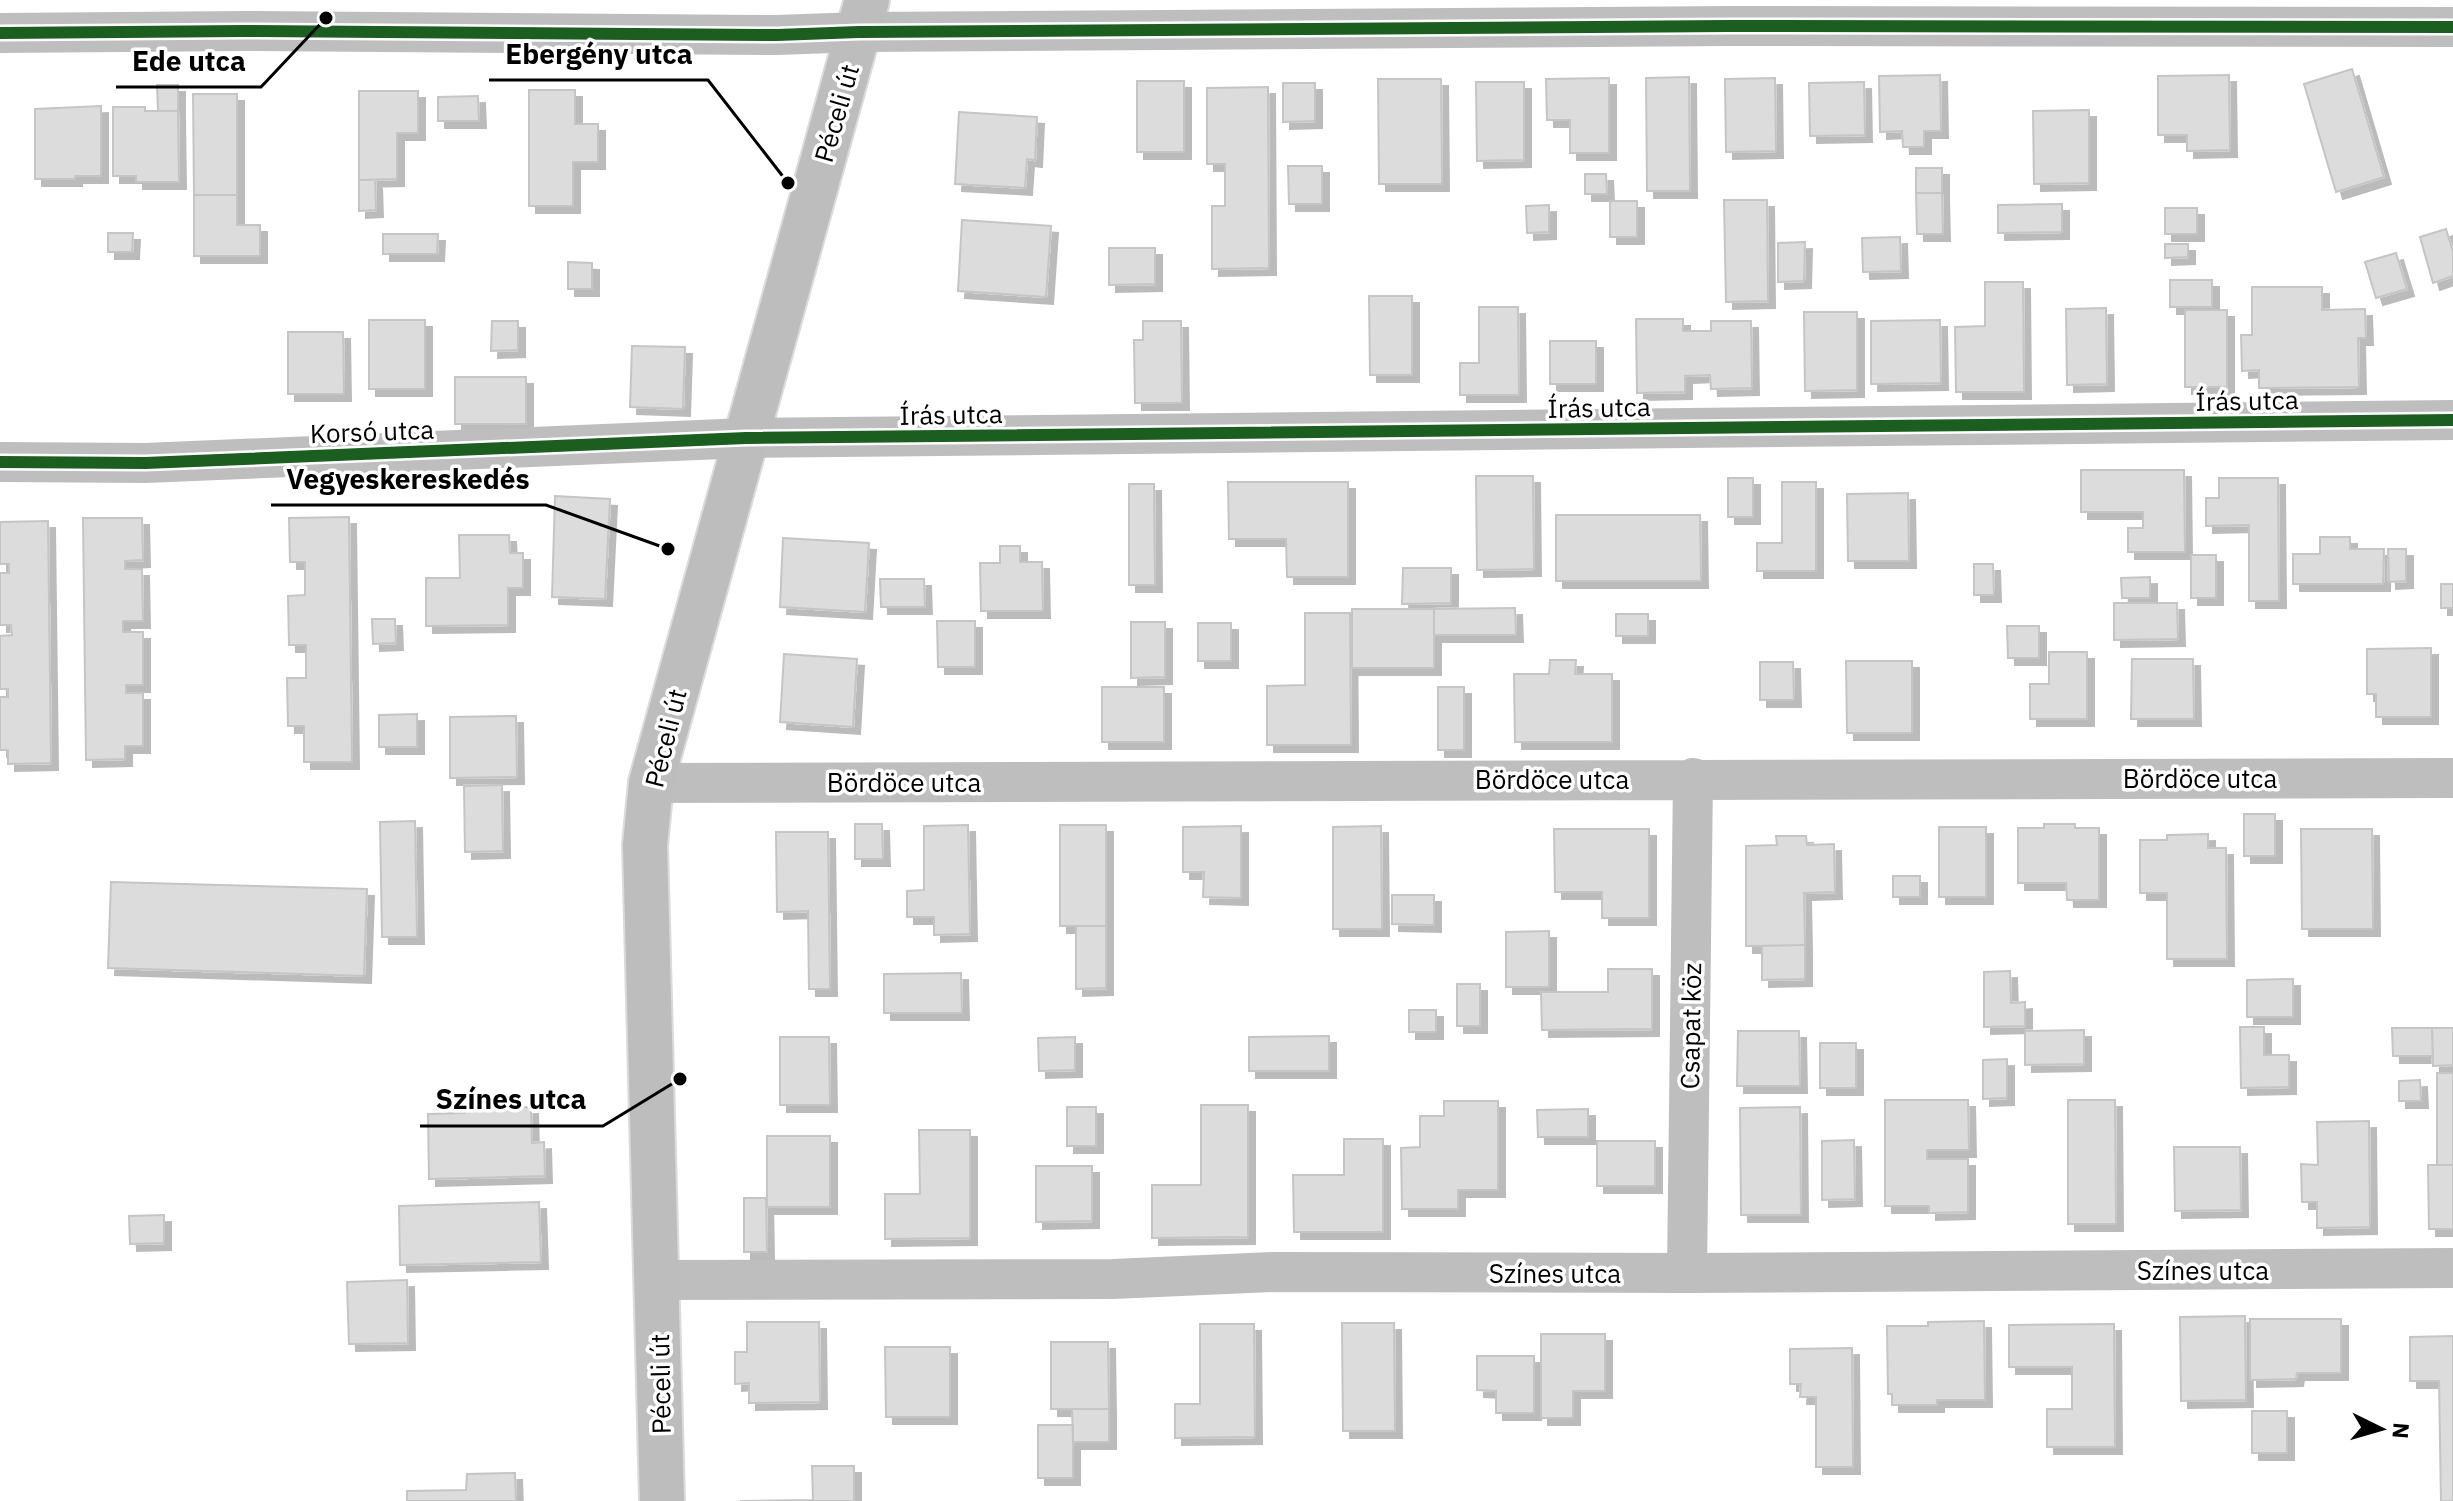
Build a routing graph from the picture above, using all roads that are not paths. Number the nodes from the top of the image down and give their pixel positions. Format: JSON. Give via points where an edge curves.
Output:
{"nodes":[{"id":1,"x":1729,"y":13,"type":"edge"},
{"id":2,"x":248,"y":15,"type":"edge"},
{"id":3,"x":863,"y":16,"type":"edge"},
{"id":4,"x":2453,"y":27,"type":"edge"},
{"id":5,"x":0,"y":33,"type":"edge"},
{"id":6,"x":2453,"y":420,"type":"edge"},
{"id":7,"x":746,"y":438,"type":"junction"},
{"id":8,"x":0,"y":462,"type":"edge"},
{"id":9,"x":1693,"y":778,"type":"junction"},
{"id":10,"x":2453,"y":778,"type":"edge"},
{"id":11,"x":651,"y":783,"type":"junction"},
{"id":12,"x":2453,"y":1268,"type":"edge"},
{"id":13,"x":1687,"y":1273,"type":"junction"},
{"id":14,"x":657,"y":1280,"type":"junction"},
{"id":15,"x":662,"y":1501,"type":"edge"}],
"edges":[{"from":1,"to":3,"type":"street"},
{"from":1,"to":4,"type":"street"},
{"from":2,"to":3,"type":"street","via":[[761,35]]},
{"from":2,"to":5,"type":"street"},
{"from":3,"to":7,"type":"main road","name":"Péceli út"},
{"from":6,"to":7,"type":"street","name":"Írás utca"},
{"from":7,"to":8,"type":"street","name":"Korsó utca","via":[[145,463]]},
{"from":7,"to":11,"type":"main road","name":"Péceli út"},
{"from":9,"to":10,"type":"street","name":"Bördöce utca"},
{"from":9,"to":11,"type":"street","name":"Bördöce utca"},
{"from":9,"to":13,"type":"street","name":"Csapat köz"},
{"from":11,"to":14,"type":"main road","name":"Péceli út","via":[[645,845]]},
{"from":12,"to":13,"type":"street","name":"Színes utca"},
{"from":13,"to":14,"type":"street","name":"Színes utca"},
{"from":14,"to":15,"type":"main road","name":"Péceli út"}]}
